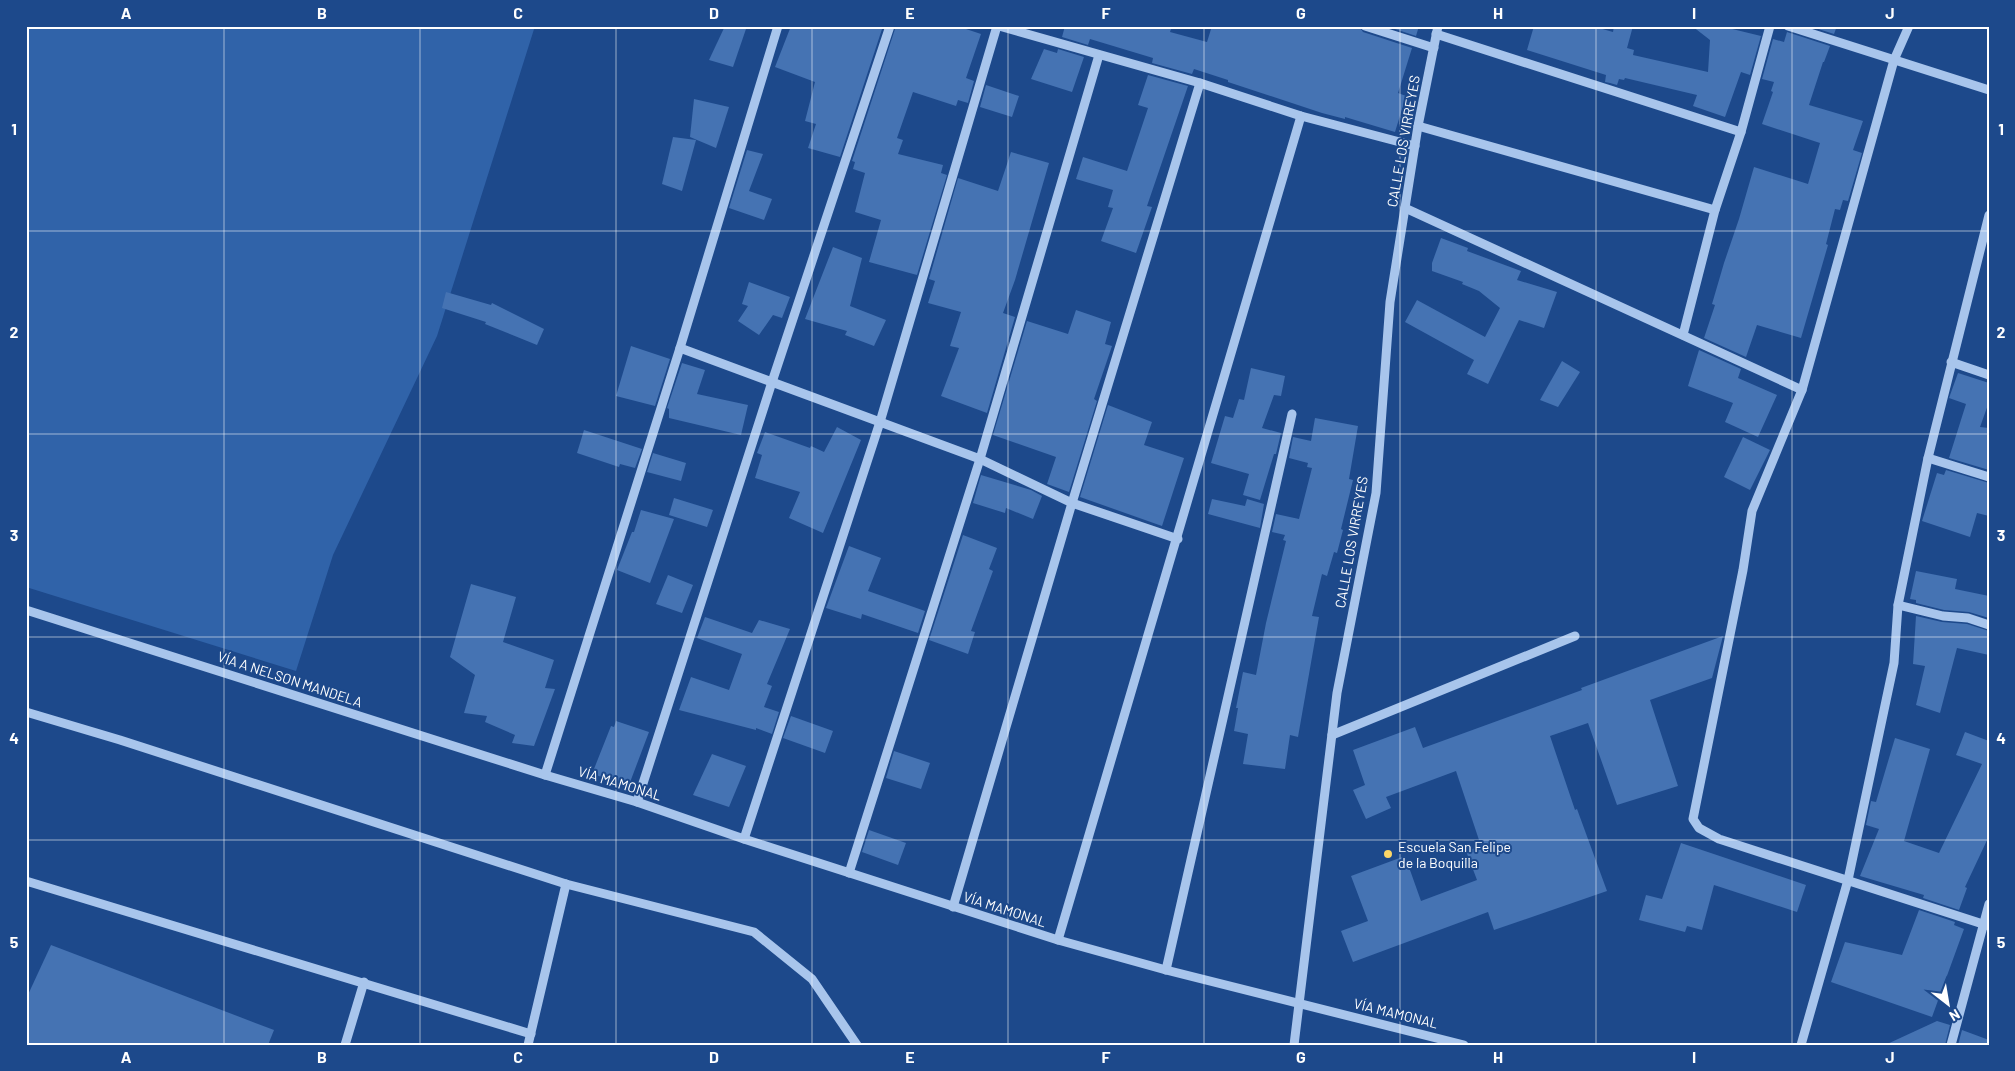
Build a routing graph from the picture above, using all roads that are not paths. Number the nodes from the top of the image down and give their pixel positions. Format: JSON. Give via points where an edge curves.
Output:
{"nodes":[{"id":1,"x":778,"y":26,"type":"edge"},
{"id":2,"x":890,"y":26,"type":"edge"},
{"id":3,"x":998,"y":26,"type":"edge"},
{"id":4,"x":1365,"y":26,"type":"edge"},
{"id":5,"x":1770,"y":26,"type":"edge"},
{"id":6,"x":1788,"y":26,"type":"edge"},
{"id":7,"x":1909,"y":26,"type":"edge"},
{"id":8,"x":1437,"y":30,"type":"edge"},
{"id":9,"x":1434,"y":48,"type":"junction"},
{"id":10,"x":1099,"y":55,"type":"junction"},
{"id":11,"x":1894,"y":60,"type":"junction"},
{"id":12,"x":1200,"y":82,"type":"junction"},
{"id":13,"x":1989,"y":90,"type":"edge"},
{"id":14,"x":1301,"y":116,"type":"junction"},
{"id":15,"x":1418,"y":126,"type":"junction"},
{"id":16,"x":1741,"y":132,"type":"junction"},
{"id":17,"x":1415,"y":146,"type":"junction"},
{"id":18,"x":1405,"y":208,"type":"junction"},
{"id":19,"x":1715,"y":210,"type":"junction"},
{"id":20,"x":1989,"y":215,"type":"edge"},
{"id":21,"x":1683,"y":335,"type":"junction"},
{"id":22,"x":680,"y":348,"type":"junction"},
{"id":23,"x":1951,"y":362,"type":"junction"},
{"id":24,"x":1989,"y":375,"type":"edge"},
{"id":25,"x":772,"y":382,"type":"junction"},
{"id":26,"x":1802,"y":390,"type":"junction"},
{"id":27,"x":1292,"y":414,"type":"dead end"},
{"id":28,"x":880,"y":422,"type":"junction"},
{"id":29,"x":1928,"y":458,"type":"junction"},
{"id":30,"x":980,"y":459,"type":"junction"},
{"id":31,"x":1989,"y":477,"type":"edge"},
{"id":32,"x":1072,"y":504,"type":"junction"},
{"id":33,"x":1178,"y":538,"type":"junction"},
{"id":34,"x":1898,"y":605,"type":"junction"},
{"id":35,"x":26,"y":610,"type":"edge"},
{"id":36,"x":1989,"y":625,"type":"edge"},
{"id":37,"x":1575,"y":636,"type":"dead end"},
{"id":38,"x":26,"y":712,"type":"edge"},
{"id":39,"x":1332,"y":736,"type":"junction"},
{"id":40,"x":546,"y":775,"type":"junction"},
{"id":41,"x":637,"y":802,"type":"junction"},
{"id":42,"x":744,"y":839,"type":"junction"},
{"id":43,"x":849,"y":873,"type":"junction"},
{"id":44,"x":26,"y":880,"type":"edge"},
{"id":45,"x":1848,"y":880,"type":"junction"},
{"id":46,"x":566,"y":884,"type":"junction"},
{"id":47,"x":1989,"y":904,"type":"edge"},
{"id":48,"x":953,"y":907,"type":"junction"},
{"id":49,"x":1986,"y":925,"type":"edge"},
{"id":50,"x":1058,"y":940,"type":"junction"},
{"id":51,"x":1166,"y":970,"type":"junction"},
{"id":52,"x":364,"y":982,"type":"junction"},
{"id":53,"x":1300,"y":1004,"type":"junction"},
{"id":54,"x":531,"y":1034,"type":"junction"},
{"id":55,"x":345,"y":1045,"type":"edge"},
{"id":56,"x":528,"y":1045,"type":"edge"},
{"id":57,"x":857,"y":1045,"type":"edge"},
{"id":58,"x":1294,"y":1045,"type":"edge"},
{"id":59,"x":1464,"y":1045,"type":"edge"},
{"id":60,"x":1801,"y":1045,"type":"edge"},
{"id":61,"x":1951,"y":1045,"type":"edge"}],
"edges":[{"from":1,"to":22,"type":"street"},
{"from":2,"to":25,"type":"street"},
{"from":3,"to":10,"type":"street"},
{"from":3,"to":28,"type":"street"},
{"from":4,"to":9,"type":"street"},
{"from":5,"to":16,"type":"street"},
{"from":6,"to":11,"type":"street"},
{"from":7,"to":11,"type":"street"},
{"from":8,"to":9,"type":"street","name":"CALLE LOS VIRREYES"},
{"from":8,"to":16,"type":"street"},
{"from":9,"to":15,"type":"street","name":"CALLE LOS VIRREYES"},
{"from":10,"to":12,"type":"street"},
{"from":10,"to":30,"type":"street"},
{"from":11,"to":13,"type":"street"},
{"from":11,"to":26,"type":"street"},
{"from":12,"to":14,"type":"street"},
{"from":12,"to":32,"type":"street"},
{"from":14,"to":17,"type":"street"},
{"from":14,"to":33,"type":"street"},
{"from":15,"to":17,"type":"street","name":"CALLE LOS VIRREYES"},
{"from":15,"to":19,"type":"street"},
{"from":16,"to":19,"type":"street"},
{"from":17,"to":18,"type":"street","name":"CALLE LOS VIRREYES"},
{"from":18,"to":21,"type":"street"},
{"from":18,"to":39,"type":"street","name":"CALLE LOS VIRREYES","via":[[1390,302],[1376,493],[1337,693]]},
{"from":19,"to":21,"type":"street"},
{"from":20,"to":23,"type":"street"},
{"from":21,"to":26,"type":"street"},
{"from":22,"to":25,"type":"street"},
{"from":22,"to":40,"type":"street"},
{"from":23,"to":24,"type":"street"},
{"from":23,"to":29,"type":"street"},
{"from":25,"to":28,"type":"street"},
{"from":25,"to":41,"type":"street"},
{"from":26,"to":45,"type":"street","via":[[1752,511],[1744,570],[1693,819],[1699,828],[1719,839]]},
{"from":27,"to":51,"type":"street"},
{"from":28,"to":30,"type":"street"},
{"from":28,"to":42,"type":"street"},
{"from":29,"to":31,"type":"street"},
{"from":29,"to":34,"type":"street"},
{"from":30,"to":32,"type":"street"},
{"from":30,"to":43,"type":"street"},
{"from":32,"to":33,"type":"street"},
{"from":32,"to":48,"type":"street"},
{"from":33,"to":50,"type":"street"},
{"from":34,"to":36,"type":"street"},
{"from":34,"to":45,"type":"street","via":[[1894,663]]},
{"from":35,"to":40,"type":"street","name":"VÍA A NELSON MANDELA"},
{"from":37,"to":39,"type":"street"},
{"from":38,"to":46,"type":"street"},
{"from":39,"to":53,"type":"street","name":"CALLE LOS VIRREYES"},
{"from":40,"to":41,"type":"street","name":"VÍA MAMONAL"},
{"from":41,"to":42,"type":"street","name":"VÍA MAMONAL"},
{"from":42,"to":43,"type":"street","name":"VÍA MAMONAL"},
{"from":43,"to":48,"type":"street","name":"VÍA MAMONAL"},
{"from":44,"to":52,"type":"street"},
{"from":45,"to":49,"type":"street"},
{"from":45,"to":60,"type":"street"},
{"from":46,"to":54,"type":"street"},
{"from":46,"to":57,"type":"street","via":[[754,932],[812,979]]},
{"from":47,"to":49,"type":"street"},
{"from":48,"to":50,"type":"street","name":"VÍA MAMONAL"},
{"from":49,"to":61,"type":"street"},
{"from":50,"to":51,"type":"street","name":"VÍA MAMONAL"},
{"from":51,"to":53,"type":"street","name":"VÍA MAMONAL"},
{"from":52,"to":54,"type":"street"},
{"from":52,"to":55,"type":"street"},
{"from":53,"to":58,"type":"street","name":"CALLE LOS VIRREYES"},
{"from":53,"to":59,"type":"street","name":"VÍA MAMONAL"},
{"from":54,"to":56,"type":"street"}]}
